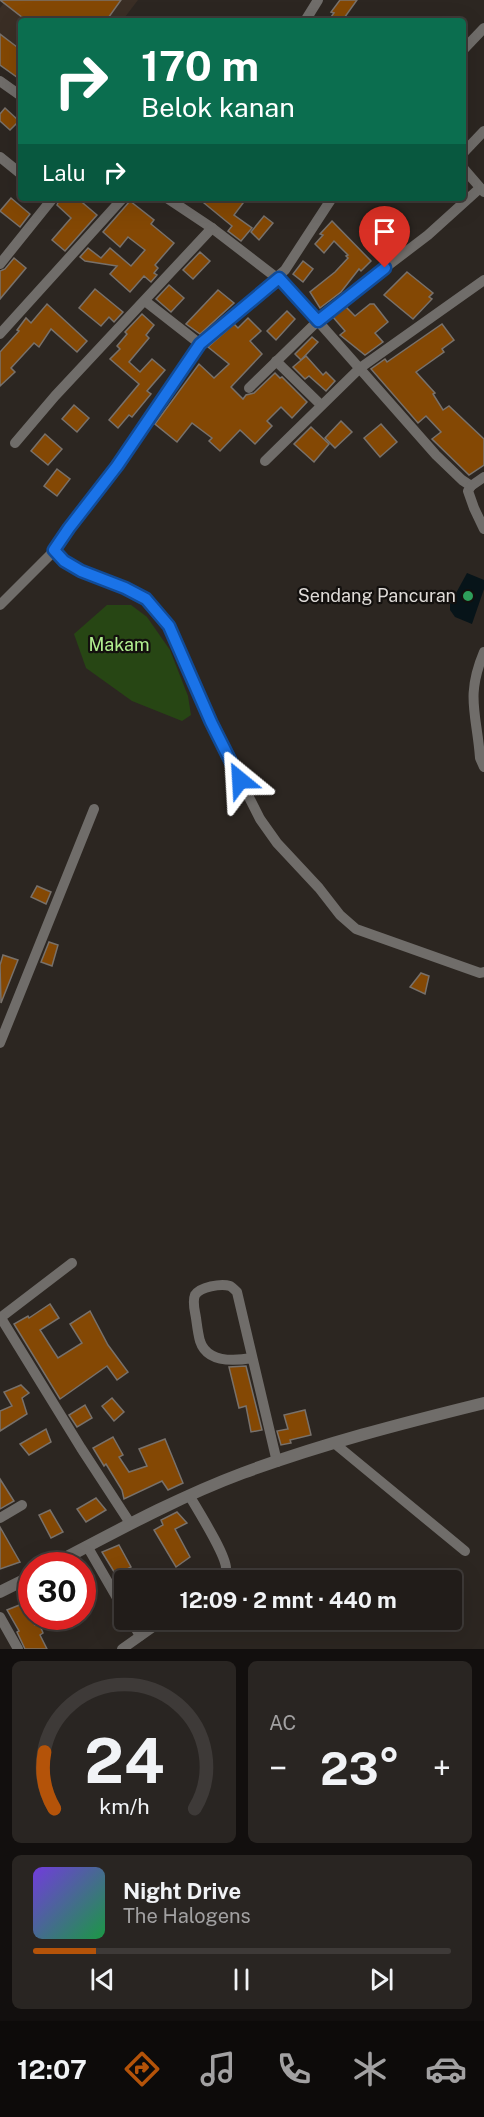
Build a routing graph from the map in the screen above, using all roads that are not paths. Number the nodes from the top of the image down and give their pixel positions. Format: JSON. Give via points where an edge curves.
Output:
{"nodes":[{"id":1,"x":318,"y":0,"type":"edge"},
{"id":2,"x":307,"y":18,"type":"edge"},
{"id":3,"x":484,"y":28,"type":"edge"},
{"id":4,"x":466,"y":47,"type":"edge"},
{"id":5,"x":0,"y":81,"type":"edge"},
{"id":6,"x":18,"y":94,"type":"edge"},
{"id":7,"x":484,"y":131,"type":"edge"},
{"id":8,"x":466,"y":150,"type":"edge"},
{"id":9,"x":0,"y":157,"type":"edge"},
{"id":10,"x":466,"y":171,"type":"edge"},
{"id":11,"x":18,"y":172,"type":"edge"},
{"id":12,"x":482,"y":190,"type":"edge"},
{"id":13,"x":50,"y":201,"type":"edge"},
{"id":14,"x":120,"y":201,"type":"edge"},
{"id":15,"x":172,"y":201,"type":"edge"},
{"id":16,"x":330,"y":201,"type":"edge"},
{"id":17,"x":212,"y":228,"type":"junction"},
{"id":18,"x":0,"y":264,"type":"edge"},
{"id":19,"x":279,"y":278,"type":"junction"},
{"id":20,"x":484,"y":280,"type":"edge"},
{"id":21,"x":145,"y":301,"type":"junction"},
{"id":22,"x":318,"y":321,"type":"junction"},
{"id":23,"x":0,"y":334,"type":"edge"},
{"id":24,"x":200,"y":344,"type":"junction"},
{"id":25,"x":276,"y":361,"type":"junction"},
{"id":26,"x":360,"y":368,"type":"junction"},
{"id":27,"x":249,"y":388,"type":"dead end"},
{"id":28,"x":321,"y":405,"type":"junction"},
{"id":29,"x":15,"y":443,"type":"dead end"},
{"id":30,"x":265,"y":461,"type":"dead end"},
{"id":31,"x":484,"y":477,"type":"edge"},
{"id":32,"x":471,"y":486,"type":"junction"},
{"id":33,"x":484,"y":529,"type":"edge"},
{"id":34,"x":54,"y":550,"type":"junction"},
{"id":35,"x":0,"y":605,"type":"edge"},
{"id":36,"x":484,"y":652,"type":"edge"},
{"id":37,"x":484,"y":767,"type":"edge"},
{"id":38,"x":94,"y":809,"type":"dead end"},
{"id":39,"x":484,"y":972,"type":"edge"},
{"id":40,"x":0,"y":1043,"type":"edge"},
{"id":41,"x":72,"y":1263,"type":"dead end"},
{"id":42,"x":0,"y":1318,"type":"edge"},
{"id":43,"x":252,"y":1358,"type":"junction"},
{"id":44,"x":484,"y":1403,"type":"edge"},
{"id":45,"x":334,"y":1443,"type":"junction"},
{"id":46,"x":277,"y":1462,"type":"junction"},
{"id":47,"x":189,"y":1495,"type":"junction"},
{"id":48,"x":22,"y":1505,"type":"dead end"},
{"id":49,"x":0,"y":1518,"type":"edge"},
{"id":50,"x":130,"y":1523,"type":"junction"},
{"id":51,"x":87,"y":1546,"type":"junction"},
{"id":52,"x":465,"y":1551,"type":"dead end"},
{"id":53,"x":76,"y":1552,"type":"edge"},
{"id":54,"x":226,"y":1570,"type":"edge"},
{"id":55,"x":18,"y":1583,"type":"edge"},
{"id":56,"x":0,"y":1592,"type":"edge"},
{"id":57,"x":114,"y":1593,"type":"edge"},
{"id":58,"x":0,"y":1617,"type":"edge"},
{"id":59,"x":137,"y":1630,"type":"edge"},
{"id":60,"x":149,"y":1630,"type":"edge"},
{"id":61,"x":140,"y":1636,"type":"junction"},
{"id":62,"x":18,"y":1649,"type":"edge"},
{"id":63,"x":122,"y":1649,"type":"edge"}],
"edges":[{"from":1,"to":2,"type":"street"},
{"from":3,"to":4,"type":"street"},
{"from":5,"to":6,"type":"street"},
{"from":7,"to":8,"type":"street"},
{"from":9,"to":11,"type":"street"},
{"from":10,"to":12,"type":"street"},
{"from":12,"to":22,"type":"street"},
{"from":13,"to":18,"type":"street"},
{"from":14,"to":23,"type":"street"},
{"from":15,"to":17,"type":"street"},
{"from":16,"to":19,"type":"street"},
{"from":17,"to":19,"type":"street"},
{"from":17,"to":21,"type":"street"},
{"from":19,"to":22,"type":"street"},
{"from":19,"to":24,"type":"street"},
{"from":20,"to":26,"type":"street"},
{"from":21,"to":24,"type":"street"},
{"from":21,"to":29,"type":"street"},
{"from":22,"to":25,"type":"street"},
{"from":22,"to":26,"type":"street"},
{"from":24,"to":34,"type":"street"},
{"from":25,"to":27,"type":"street"},
{"from":25,"to":28,"type":"street"},
{"from":26,"to":28,"type":"street"},
{"from":26,"to":32,"type":"street","via":[[436,455]]},
{"from":28,"to":30,"type":"street"},
{"from":31,"to":32,"type":"street"},
{"from":32,"to":33,"type":"street","via":[[468,491]]},
{"from":34,"to":35,"type":"street"},
{"from":34,"to":39,"type":"street","via":[[81,571],[146,599],[169,626],[260,819],[340,915],[356,929],[381,940]]},
{"from":36,"to":37,"type":"street","via":[[472,697]]},
{"from":38,"to":40,"type":"street"},
{"from":41,"to":42,"type":"street"},
{"from":42,"to":50,"type":"street"},
{"from":43,"to":43,"type":"street","via":[[237,1292],[224,1285],[196,1294],[193,1301],[204,1347],[218,1358],[230,1361]]},
{"from":43,"to":46,"type":"street"},
{"from":44,"to":45,"type":"street"},
{"from":45,"to":46,"type":"street"},
{"from":45,"to":52,"type":"street"},
{"from":46,"to":47,"type":"street"},
{"from":47,"to":50,"type":"street"},
{"from":47,"to":54,"type":"street","via":[[224,1558]]},
{"from":48,"to":49,"type":"street"},
{"from":50,"to":51,"type":"street"},
{"from":51,"to":53,"type":"street"},
{"from":51,"to":57,"type":"street"},
{"from":55,"to":56,"type":"street"},
{"from":58,"to":62,"type":"street"},
{"from":59,"to":61,"type":"street"},
{"from":60,"to":61,"type":"street"},
{"from":61,"to":63,"type":"street"}]}
